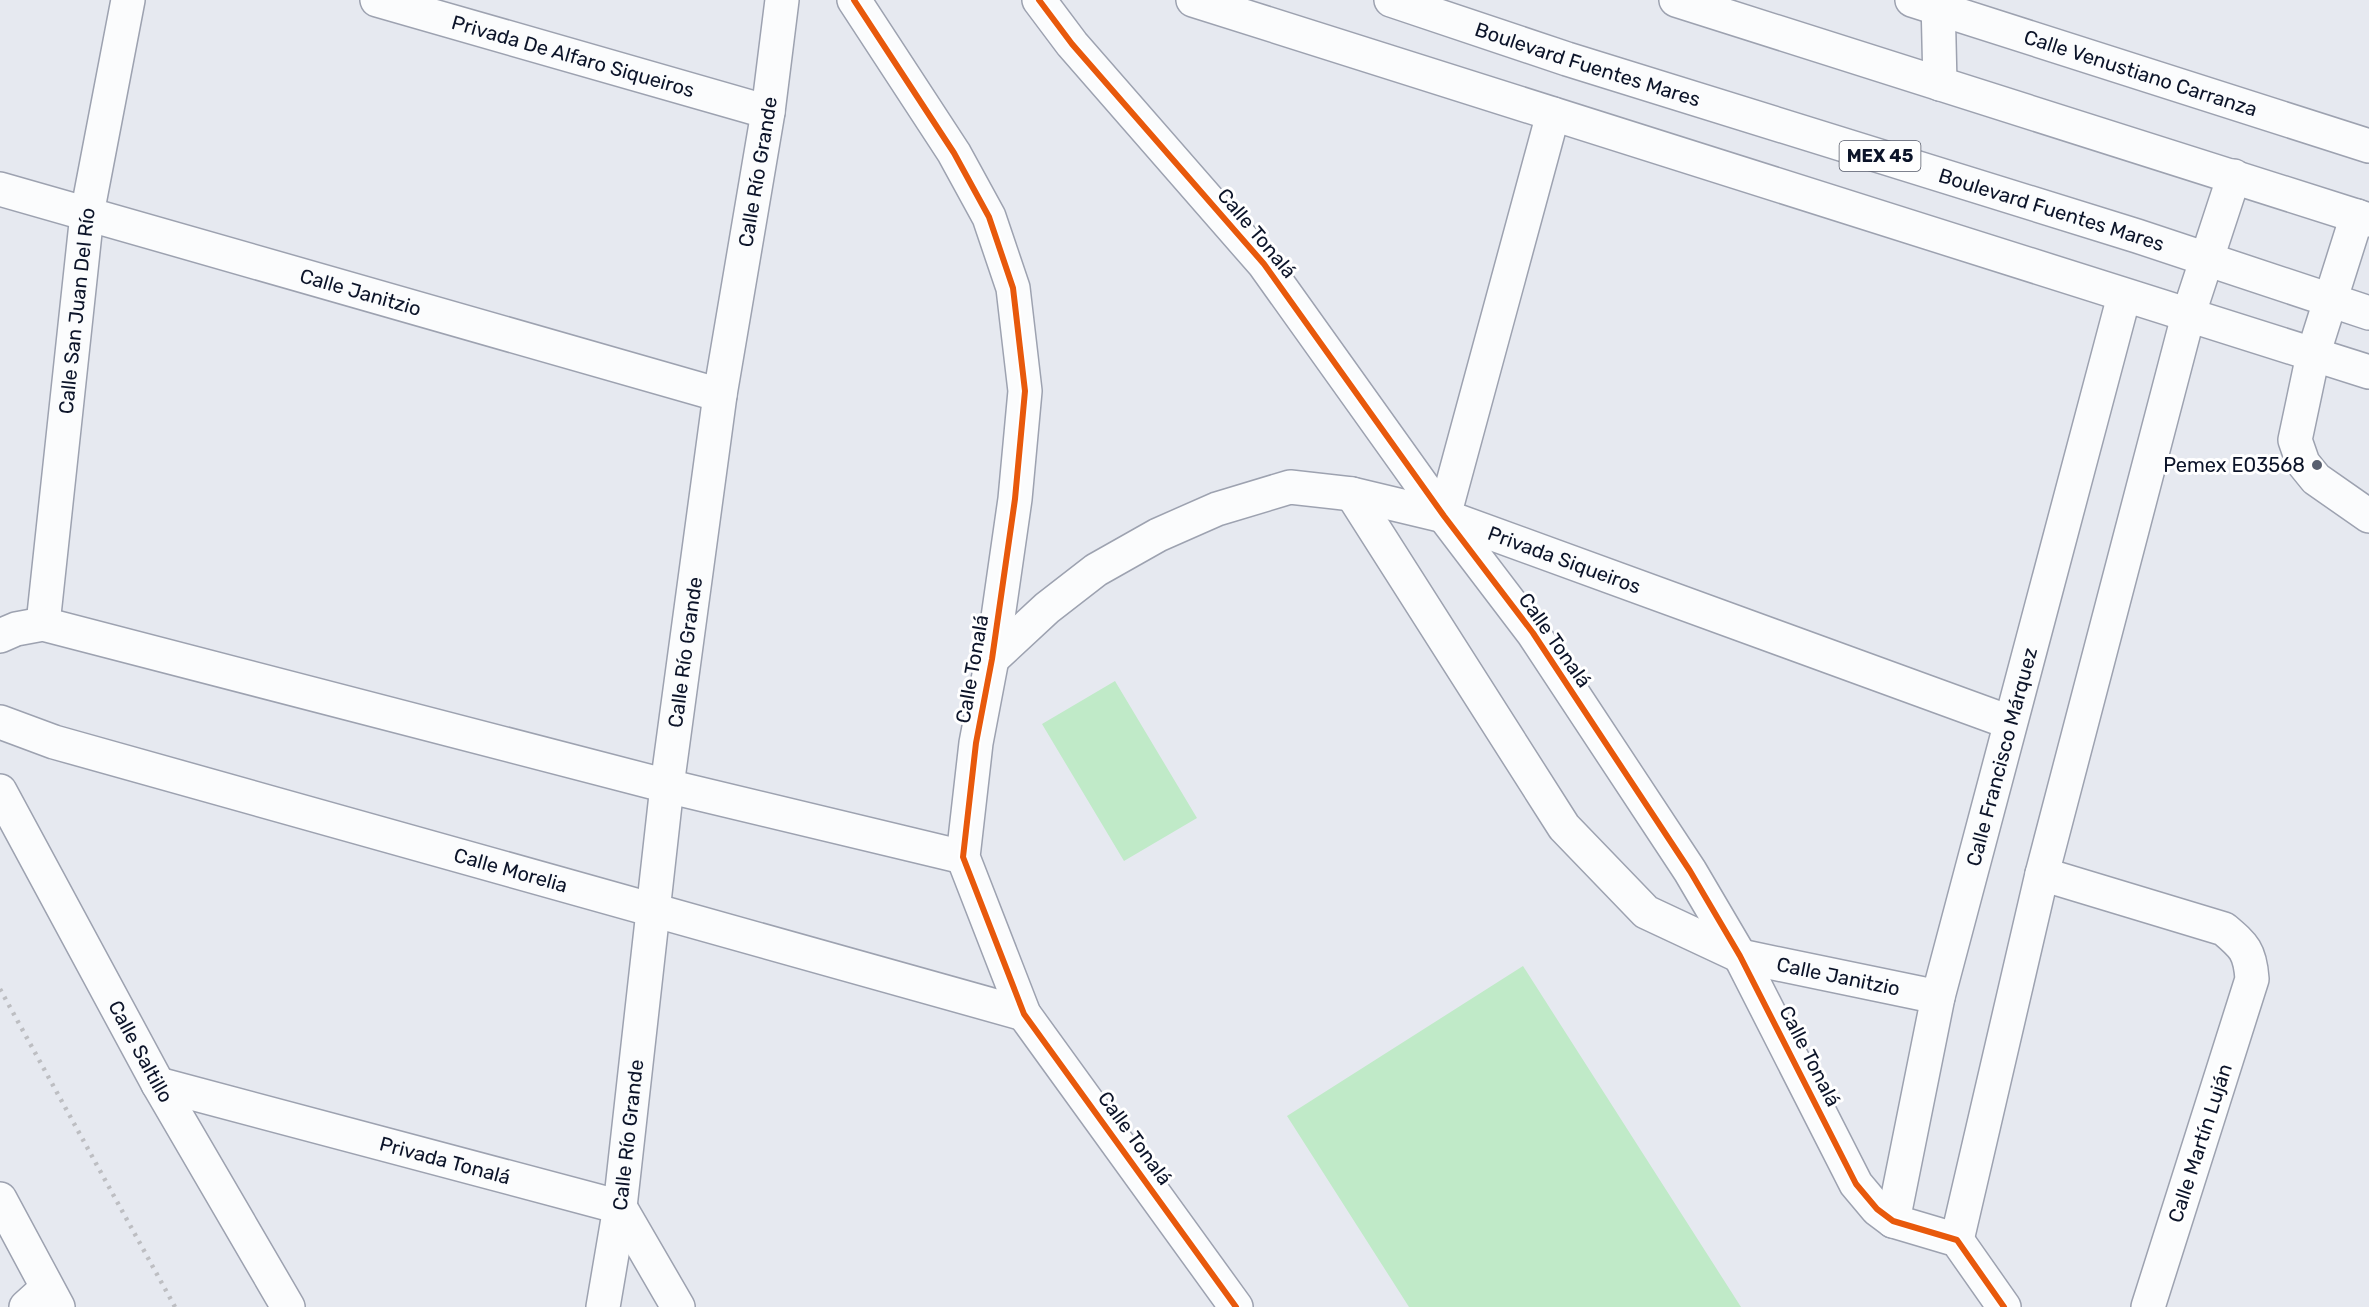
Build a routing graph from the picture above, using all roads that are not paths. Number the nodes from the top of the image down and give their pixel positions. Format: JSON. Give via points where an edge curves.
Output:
{"nodes":[{"id":1,"x":128,"y":0,"type":"edge"},
{"id":2,"x":377,"y":0,"type":"edge"},
{"id":3,"x":782,"y":0,"type":"edge"},
{"id":4,"x":854,"y":0,"type":"edge"},
{"id":5,"x":1039,"y":0,"type":"edge"},
{"id":6,"x":1193,"y":0,"type":"edge"},
{"id":7,"x":1391,"y":0,"type":"edge"},
{"id":8,"x":1676,"y":0,"type":"edge"},
{"id":9,"x":1930,"y":3,"type":"edge"},
{"id":10,"x":1941,"y":84,"type":"junction"},
{"id":11,"x":768,"y":112,"type":"junction"},
{"id":12,"x":1553,"y":114,"type":"junction"},
{"id":13,"x":2369,"y":146,"type":"edge"},
{"id":14,"x":2234,"y":176,"type":"junction"},
{"id":15,"x":0,"y":189,"type":"edge"},
{"id":16,"x":87,"y":214,"type":"junction"},
{"id":17,"x":2363,"y":218,"type":"edge"},
{"id":18,"x":2206,"y":259,"type":"junction"},
{"id":19,"x":2124,"y":296,"type":"junction"},
{"id":20,"x":2330,"y":302,"type":"junction"},
{"id":21,"x":2369,"y":313,"type":"edge"},
{"id":22,"x":2188,"y":316,"type":"junction"},
{"id":23,"x":2313,"y":355,"type":"junction"},
{"id":24,"x":2369,"y":372,"type":"edge"},
{"id":25,"x":720,"y":395,"type":"junction"},
{"id":26,"x":1352,"y":494,"type":"junction"},
{"id":27,"x":1444,"y":516,"type":"junction"},
{"id":28,"x":2369,"y":516,"type":"edge"},
{"id":29,"x":43,"y":624,"type":"junction"},
{"id":30,"x":0,"y":636,"type":"edge"},
{"id":31,"x":992,"y":659,"type":"junction"},
{"id":32,"x":2009,"y":722,"type":"junction"},
{"id":33,"x":0,"y":723,"type":"edge"},
{"id":34,"x":667,"y":786,"type":"junction"},
{"id":35,"x":0,"y":791,"type":"edge"},
{"id":36,"x":963,"y":857,"type":"junction"},
{"id":37,"x":2042,"y":874,"type":"junction"},
{"id":38,"x":653,"y":908,"type":"junction"},
{"id":39,"x":1740,"y":956,"type":"junction"},
{"id":40,"x":1938,"y":998,"type":"junction"},
{"id":41,"x":1024,"y":1014,"type":"junction"},
{"id":42,"x":158,"y":1084,"type":"junction"},
{"id":43,"x":0,"y":1199,"type":"edge"},
{"id":44,"x":620,"y":1207,"type":"junction"},
{"id":45,"x":1893,"y":1221,"type":"junction"},
{"id":46,"x":1957,"y":1240,"type":"junction"},
{"id":47,"x":1215,"y":1276,"type":"junction"},
{"id":48,"x":44,"y":1301,"type":"edge"},
{"id":49,"x":288,"y":1307,"type":"edge"},
{"id":50,"x":603,"y":1307,"type":"edge"},
{"id":51,"x":678,"y":1307,"type":"edge"},
{"id":52,"x":1208,"y":1307,"type":"edge"},
{"id":53,"x":1236,"y":1307,"type":"edge"},
{"id":54,"x":2004,"y":1307,"type":"edge"},
{"id":55,"x":2148,"y":1307,"type":"edge"}],
"edges":[{"from":1,"to":16,"type":"street","name":"Calle San Juan Del Río"},
{"from":2,"to":11,"type":"street","name":"Privada De Alfaro Siqueiros"},
{"from":3,"to":11,"type":"street","name":"Calle Río Grande"},
{"from":4,"to":31,"type":"street","name":"Calle Tonalá","via":[[960,162],[989,217],[1013,288],[1025,392],[1015,499]]},
{"from":5,"to":27,"type":"street","name":"Calle Tonalá","via":[[1072,44],[1264,264]]},
{"from":6,"to":12,"type":"street"},
{"from":7,"to":18,"type":"street","name":"Boulevard Fuentes Mares","number":"MEX 45"},
{"from":8,"to":10,"type":"street"},
{"from":9,"to":10,"type":"street"},
{"from":9,"to":13,"type":"street","name":"Calle Venustiano Carranza"},
{"from":10,"to":14,"type":"street"},
{"from":11,"to":25,"type":"street","name":"Calle Río Grande"},
{"from":12,"to":19,"type":"street"},
{"from":12,"to":27,"type":"street"},
{"from":14,"to":17,"type":"street"},
{"from":14,"to":18,"type":"street"},
{"from":15,"to":16,"type":"street","name":"Calle Janitzio"},
{"from":16,"to":25,"type":"street","name":"Calle Janitzio"},
{"from":16,"to":29,"type":"street","name":"Calle San Juan Del Río"},
{"from":17,"to":20,"type":"street"},
{"from":18,"to":20,"type":"street","name":"Boulevard Fuentes Mares","number":"MEX 45"},
{"from":18,"to":22,"type":"street"},
{"from":19,"to":22,"type":"street"},
{"from":19,"to":32,"type":"street","name":"Calle Francisco Márquez"},
{"from":20,"to":21,"type":"street","name":"Boulevard Fuentes Mares","number":"MEX 45"},
{"from":20,"to":23,"type":"street"},
{"from":22,"to":23,"type":"street"},
{"from":22,"to":37,"type":"street"},
{"from":23,"to":24,"type":"street"},
{"from":23,"to":28,"type":"street","via":[[2295,440],[2303,463],[2316,479]]},
{"from":25,"to":34,"type":"street","name":"Calle Río Grande"},
{"from":26,"to":27,"type":"street","name":"Privada Siqueiros"},
{"from":26,"to":31,"type":"street","name":"Privada Siqueiros","via":[[1290,487],[1217,509],[1158,535],[1096,570]]},
{"from":26,"to":39,"type":"street","name":"Calle Janitzio","via":[[1564,827],[1646,912]]},
{"from":27,"to":32,"type":"street","name":"Privada Siqueiros"},
{"from":27,"to":39,"type":"street","name":"Calle Tonalá","via":[[1533,633],[1690,870]]},
{"from":29,"to":30,"type":"street"},
{"from":29,"to":34,"type":"street"},
{"from":31,"to":36,"type":"street","name":"Calle Tonalá","via":[[976,743]]},
{"from":32,"to":40,"type":"street","name":"Calle Francisco Márquez"},
{"from":33,"to":38,"type":"street","name":"Calle Morelia","via":[[54,742]]},
{"from":34,"to":36,"type":"street"},
{"from":34,"to":38,"type":"street","name":"Calle Río Grande"},
{"from":35,"to":42,"type":"street","name":"Calle Saltillo"},
{"from":36,"to":41,"type":"street","name":"Calle Tonalá"},
{"from":37,"to":46,"type":"street"},
{"from":37,"to":55,"type":"street","name":"Calle Martín Luján","via":[[2224,929],[2243,945],[2251,959],[2252,979]]},
{"from":38,"to":41,"type":"street","name":"Calle Morelia"},
{"from":38,"to":44,"type":"street","name":"Calle Río Grande"},
{"from":39,"to":40,"type":"street","name":"Calle Janitzio"},
{"from":39,"to":45,"type":"street","name":"Calle Tonalá","via":[[1856,1184]]},
{"from":40,"to":45,"type":"street","name":"Calle Francisco Márquez"},
{"from":41,"to":47,"type":"street","name":"Calle Tonalá"},
{"from":42,"to":44,"type":"street","name":"Privada Tonalá"},
{"from":42,"to":49,"type":"street","name":"Calle Saltillo"},
{"from":43,"to":48,"type":"street"},
{"from":44,"to":50,"type":"street","name":"Calle Río Grande"},
{"from":44,"to":51,"type":"street"},
{"from":45,"to":46,"type":"street","name":"Calle Tonalá"},
{"from":46,"to":54,"type":"street"},
{"from":47,"to":52,"type":"street"},
{"from":47,"to":53,"type":"street","name":"Calle Tonalá"}]}
